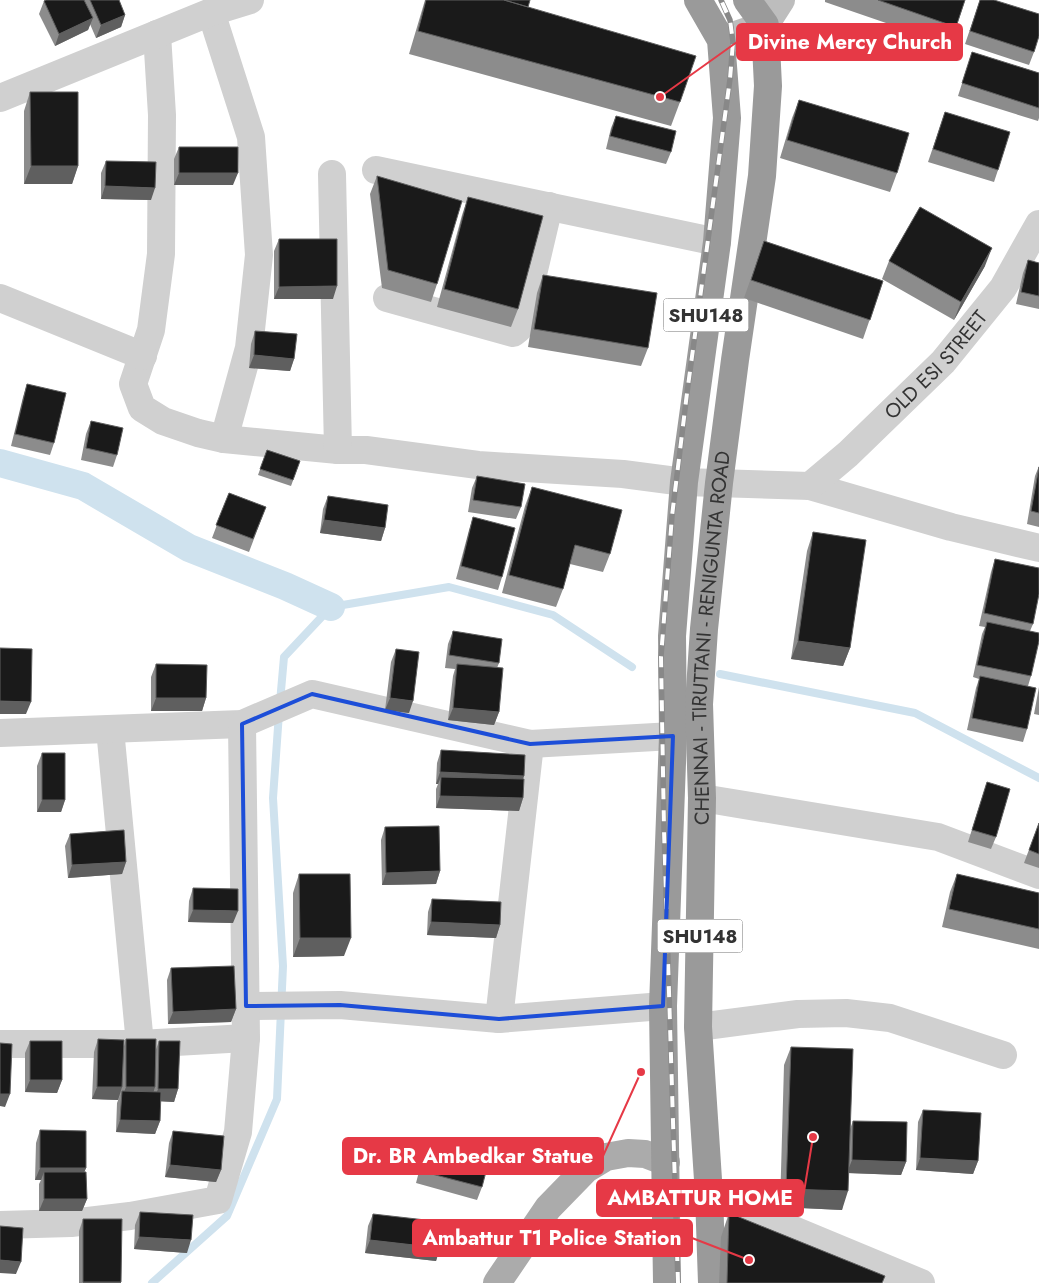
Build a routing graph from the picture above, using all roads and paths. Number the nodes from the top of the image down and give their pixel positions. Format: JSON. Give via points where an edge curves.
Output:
{"nodes":[{"id":1,"x":250,"y":0,"type":"edge"},
{"id":2,"x":698,"y":0,"type":"edge"},
{"id":3,"x":747,"y":0,"type":"edge"},
{"id":4,"x":781,"y":0,"type":"edge"},
{"id":5,"x":211,"y":12,"type":"junction"},
{"id":6,"x":765,"y":24,"type":"junction"},
{"id":7,"x":157,"y":34,"type":"junction"},
{"id":8,"x":721,"y":40,"type":"junction"},
{"id":9,"x":0,"y":98,"type":"edge"},
{"id":10,"x":376,"y":170,"type":"dead end"},
{"id":11,"x":332,"y":174,"type":"dead end"},
{"id":12,"x":549,"y":206,"type":"junction"},
{"id":13,"x":1039,"y":224,"type":"edge"},
{"id":14,"x":716,"y":242,"type":"junction"},
{"id":15,"x":0,"y":298,"type":"edge"},
{"id":16,"x":387,"y":298,"type":"dead end"},
{"id":17,"x":143,"y":356,"type":"junction"},
{"id":18,"x":224,"y":439,"type":"junction"},
{"id":19,"x":338,"y":450,"type":"junction"},
{"id":20,"x":684,"y":482,"type":"junction"},
{"id":21,"x":720,"y":483,"type":"junction"},
{"id":22,"x":810,"y":486,"type":"junction"},
{"id":23,"x":1039,"y":548,"type":"edge"},
{"id":24,"x":242,"y":724,"type":"junction"},
{"id":25,"x":110,"y":729,"type":"junction"},
{"id":26,"x":0,"y":733,"type":"edge"},
{"id":27,"x":673,"y":736,"type":"junction"},
{"id":28,"x":530,"y":744,"type":"junction"},
{"id":29,"x":702,"y":798,"type":"junction"},
{"id":30,"x":1039,"y":875,"type":"edge"},
{"id":31,"x":246,"y":1006,"type":"junction"},
{"id":32,"x":663,"y":1006,"type":"junction"},
{"id":33,"x":499,"y":1019,"type":"junction"},
{"id":34,"x":698,"y":1027,"type":"junction"},
{"id":35,"x":246,"y":1038,"type":"junction"},
{"id":36,"x":0,"y":1044,"type":"edge"},
{"id":37,"x":140,"y":1044,"type":"junction"},
{"id":38,"x":1003,"y":1055,"type":"dead end"},
{"id":39,"x":666,"y":1162,"type":"junction"},
{"id":40,"x":667,"y":1194,"type":"junction"},
{"id":41,"x":709,"y":1195,"type":"junction"},
{"id":42,"x":0,"y":1225,"type":"edge"},
{"id":43,"x":497,"y":1283,"type":"edge"},
{"id":44,"x":667,"y":1283,"type":"edge"},
{"id":45,"x":712,"y":1283,"type":"edge"},
{"id":46,"x":921,"y":1283,"type":"edge"}],
"edges":[{"from":1,"to":5,"type":"street"},
{"from":2,"to":8,"type":"highway","name":"CHENNAI - TIRUTTANI - RENIGUNTA ROAD","number":"SHU148"},
{"from":3,"to":6,"type":"highway"},
{"from":4,"to":6,"type":"street"},
{"from":5,"to":7,"type":"street"},
{"from":5,"to":18,"type":"street","via":[[251,137],[260,255],[249,348]]},
{"from":6,"to":8,"type":"street"},
{"from":6,"to":21,"type":"highway","name":"CHENNAI - TIRUTTANI - RENIGUNTA ROAD","number":"SHU148","via":[[768,86],[762,176]]},
{"from":7,"to":9,"type":"street"},
{"from":7,"to":17,"type":"street","via":[[162,116],[160,254],[151,330]]},
{"from":8,"to":14,"type":"highway","name":"CHENNAI - TIRUTTANI - RENIGUNTA ROAD","number":"SHU148","via":[[726,118]]},
{"from":10,"to":12,"type":"street"},
{"from":11,"to":19,"type":"street"},
{"from":12,"to":14,"type":"street"},
{"from":12,"to":16,"type":"street","via":[[522,321],[513,333]]},
{"from":13,"to":22,"type":"street","name":"OLD ESI STREET","via":[[1003,288],[943,362],[848,454]]},
{"from":14,"to":20,"type":"highway","name":"CHENNAI - TIRUTTANI - RENIGUNTA ROAD","number":"SHU148"},
{"from":15,"to":17,"type":"street"},
{"from":17,"to":18,"type":"street","via":[[133,384],[142,408],[163,421]]},
{"from":18,"to":19,"type":"street"},
{"from":19,"to":20,"type":"street","via":[[366,450],[478,465],[623,474]]},
{"from":20,"to":21,"type":"street"},
{"from":20,"to":27,"type":"highway","name":"CHENNAI - TIRUTTANI - RENIGUNTA ROAD","number":"SHU148","via":[[672,636]]},
{"from":21,"to":22,"type":"street"},
{"from":21,"to":29,"type":"highway","name":"CHENNAI - TIRUTTANI - RENIGUNTA ROAD","number":"SHU148","via":[[699,704]]},
{"from":22,"to":23,"type":"street","via":[[951,527]]},
{"from":24,"to":25,"type":"street"},
{"from":24,"to":28,"type":"street","via":[[312,694]]},
{"from":24,"to":31,"type":"street"},
{"from":25,"to":26,"type":"street"},
{"from":25,"to":37,"type":"street"},
{"from":27,"to":28,"type":"street"},
{"from":27,"to":32,"type":"highway","name":"CHENNAI - TIRUTTANI - RENIGUNTA ROAD","number":"SHU148"},
{"from":28,"to":33,"type":"street"},
{"from":29,"to":30,"type":"street","via":[[938,837]]},
{"from":29,"to":34,"type":"highway","name":"CHENNAI - TIRUTTANI - RENIGUNTA ROAD","number":"SHU148"},
{"from":31,"to":33,"type":"street","via":[[340,1006]]},
{"from":31,"to":35,"type":"street"},
{"from":32,"to":33,"type":"street"},
{"from":32,"to":39,"type":"highway","name":"CHENNAI - TIRUTTANI - RENIGUNTA ROAD","number":"SHU148"},
{"from":34,"to":38,"type":"street","via":[[798,1014],[846,1013],[890,1018]]},
{"from":34,"to":41,"type":"highway","name":"CHENNAI - TIRUTTANI - RENIGUNTA ROAD","number":"SHU148"},
{"from":35,"to":37,"type":"street"},
{"from":35,"to":42,"type":"street","via":[[238,1132],[218,1200],[71,1223]]},
{"from":36,"to":37,"type":"street"},
{"from":39,"to":40,"type":"highway","name":"CHENNAI - TIRUTTANI - RENIGUNTA ROAD","number":"SHU148"},
{"from":39,"to":43,"type":"main road","via":[[645,1154],[628,1153],[606,1157],[586,1169],[548,1208]]},
{"from":40,"to":41,"type":"highway"},
{"from":40,"to":44,"type":"highway","name":"CHENNAI - TIRUTTANI - RENIGUNTA ROAD","number":"SHU148"},
{"from":41,"to":45,"type":"highway","name":"CHENNAI - TIRUTTANI - RENIGUNTA ROAD","number":"SHU148"},
{"from":41,"to":46,"type":"street"}]}
